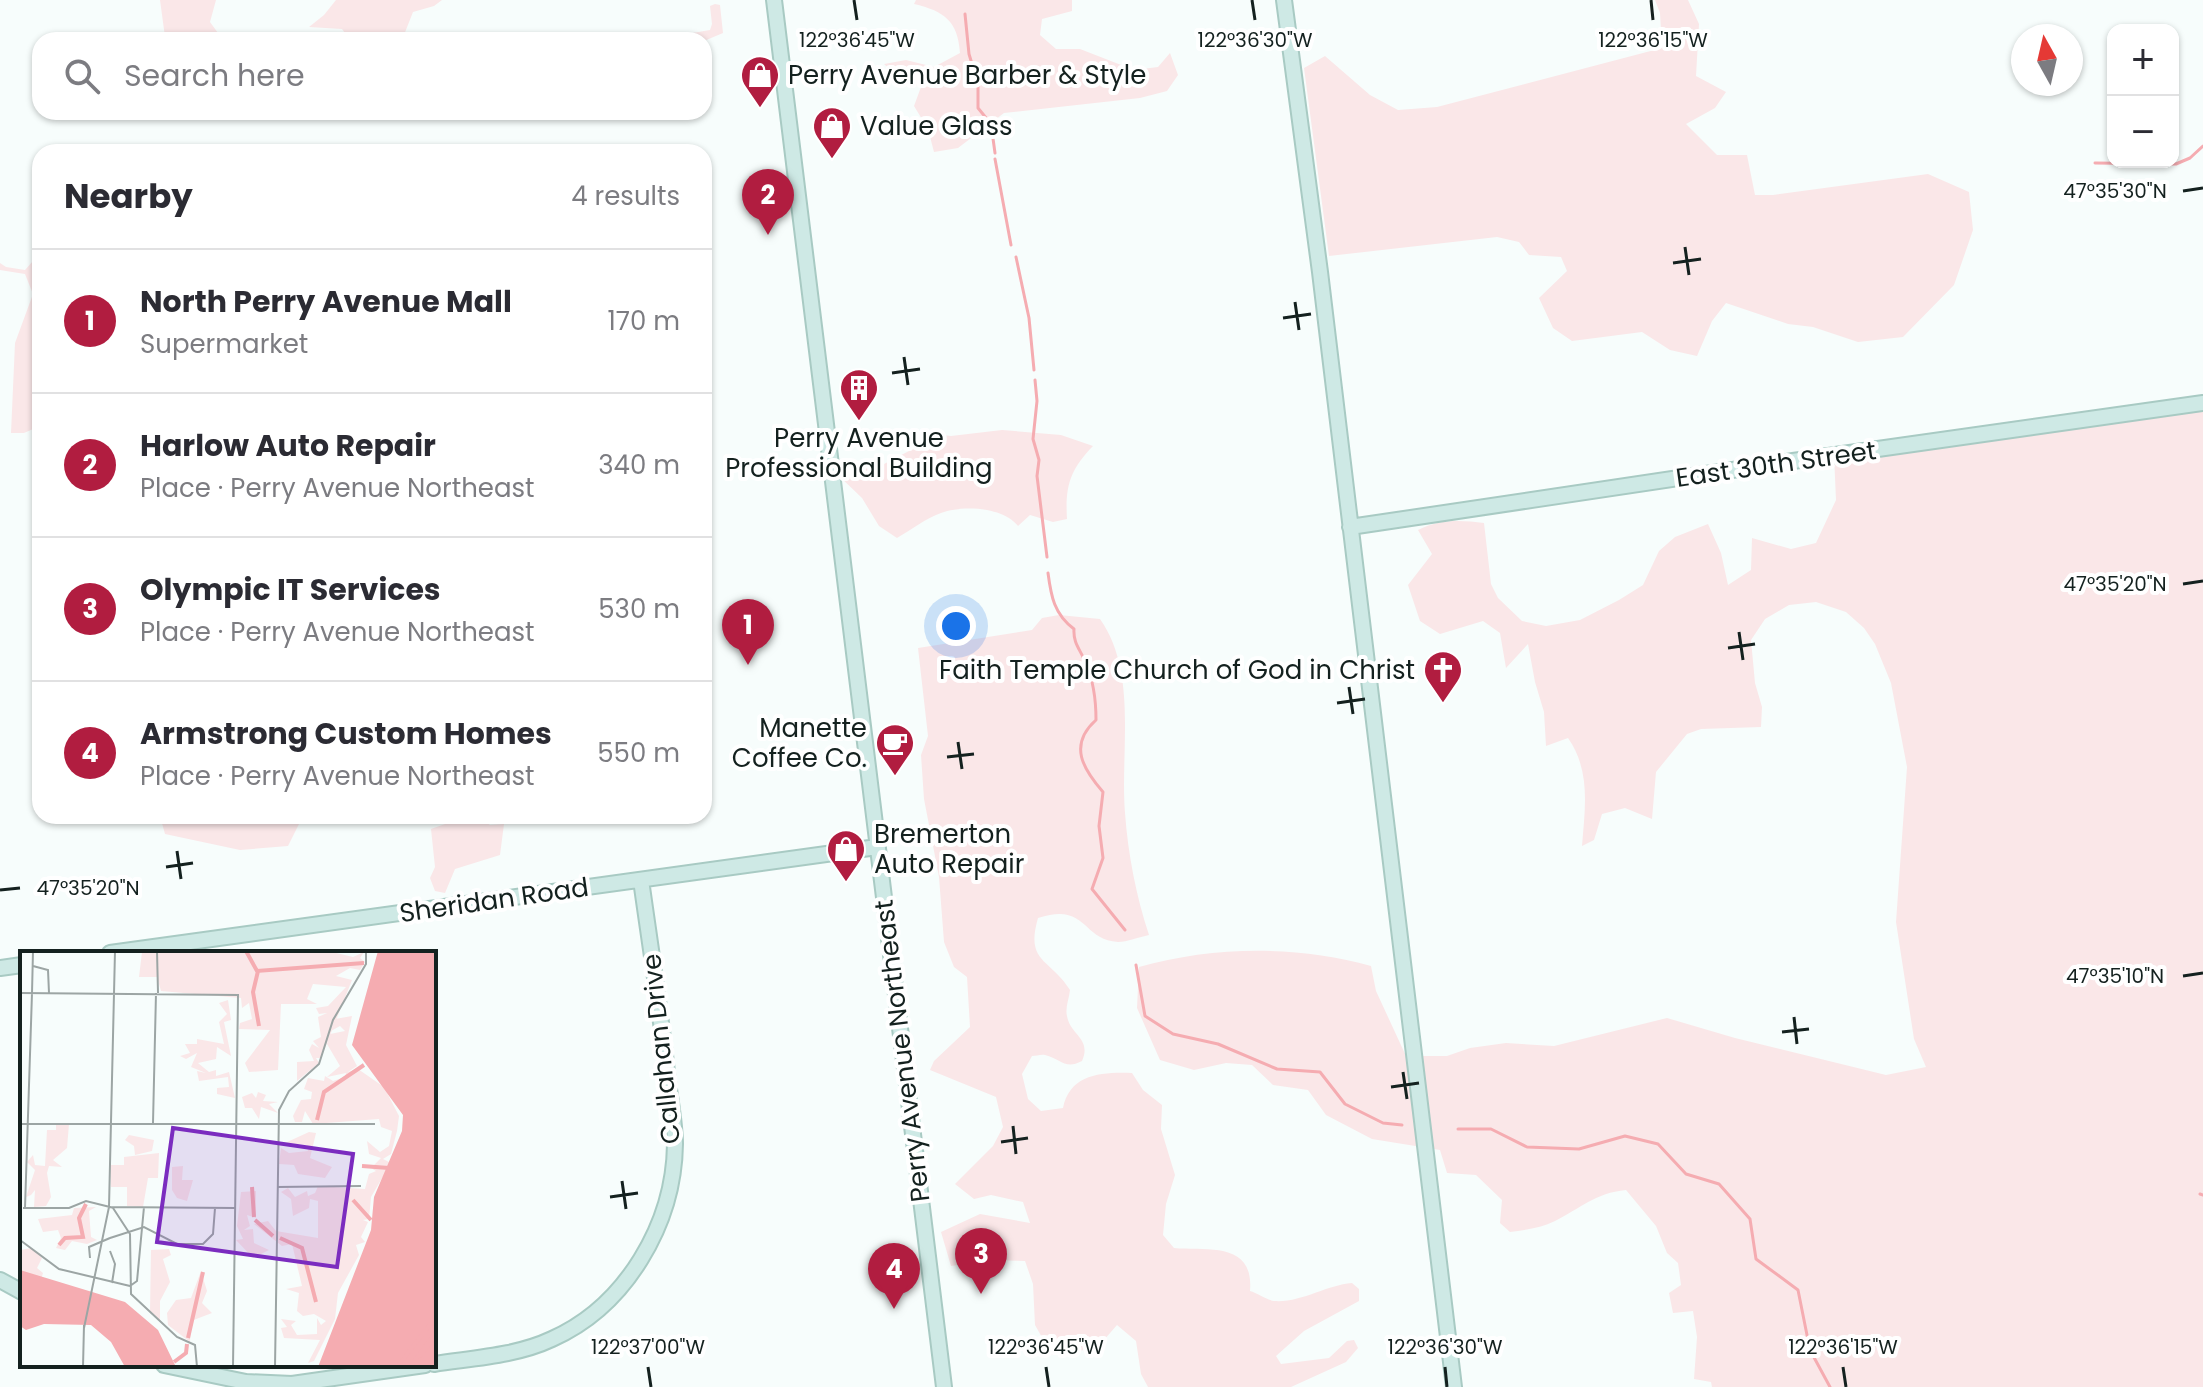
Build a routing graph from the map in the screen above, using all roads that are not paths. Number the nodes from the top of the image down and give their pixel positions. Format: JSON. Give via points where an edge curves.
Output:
{"nodes":[{"id":1,"x":774,"y":0,"type":"edge"},
{"id":2,"x":1284,"y":0,"type":"edge"},
{"id":3,"x":2203,"y":403,"type":"edge"},
{"id":4,"x":1350,"y":527,"type":"junction"},
{"id":5,"x":877,"y":847,"type":"junction"},
{"id":6,"x":641,"y":880,"type":"junction"},
{"id":7,"x":125,"y":951,"type":"edge"},
{"id":8,"x":20,"y":965,"type":"edge"},
{"id":9,"x":0,"y":968,"type":"edge"},
{"id":10,"x":0,"y":1280,"type":"edge"},
{"id":11,"x":20,"y":1291,"type":"edge"},
{"id":12,"x":436,"y":1364,"type":"edge"},
{"id":13,"x":174,"y":1367,"type":"edge"},
{"id":14,"x":411,"y":1367,"type":"edge"},
{"id":15,"x":944,"y":1387,"type":"edge"},
{"id":16,"x":1454,"y":1387,"type":"edge"}],
"edges":[{"from":1,"to":5,"type":"main road","name":"Perry Avenue Northeast"},
{"from":2,"to":4,"type":"main road"},
{"from":3,"to":4,"type":"main road","name":"East 30th Street"},
{"from":4,"to":16,"type":"main road"},
{"from":5,"to":6,"type":"main road","name":"Sheridan Road"},
{"from":5,"to":15,"type":"main road","name":"Perry Avenue Northeast"},
{"from":6,"to":7,"type":"main road","name":"Sheridan Road"},
{"from":6,"to":12,"type":"main road","name":"Callahan Drive","via":[[675,1144],[665,1205],[653,1238],[611,1299],[553,1339],[520,1351]]},
{"from":8,"to":9,"type":"main road"},
{"from":10,"to":11,"type":"main road"},
{"from":13,"to":14,"type":"main road","via":[[246,1382],[292,1384]]}]}
